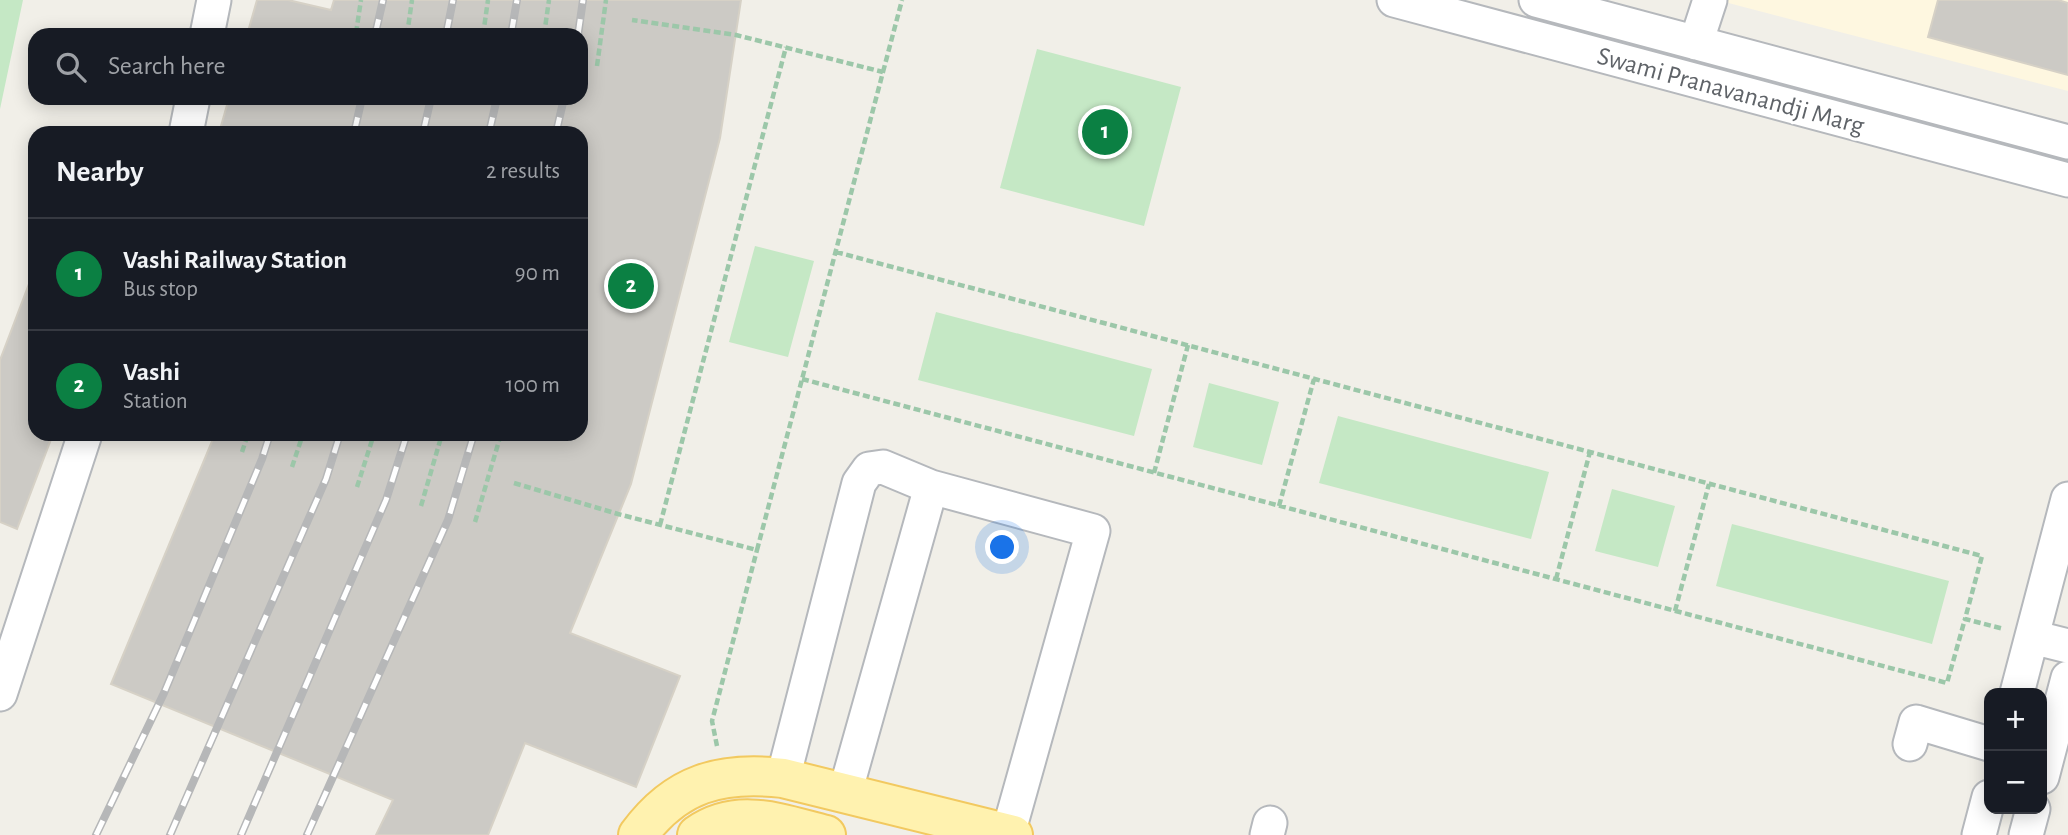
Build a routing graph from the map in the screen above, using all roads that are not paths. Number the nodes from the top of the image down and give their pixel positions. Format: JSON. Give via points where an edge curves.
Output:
{"nodes":[{"id":1,"x":214,"y":0,"type":"edge"},
{"id":2,"x":1394,"y":0,"type":"edge"},
{"id":3,"x":1710,"y":0,"type":"edge"},
{"id":4,"x":1545,"y":2,"type":"edge"},
{"id":5,"x":1644,"y":14,"type":"edge"},
{"id":6,"x":208,"y":28,"type":"edge"},
{"id":7,"x":1544,"y":41,"type":"junction"},
{"id":8,"x":1696,"y":43,"type":"junction"},
{"id":9,"x":192,"y":105,"type":"edge"},
{"id":10,"x":1962,"y":114,"type":"junction"},
{"id":11,"x":187,"y":126,"type":"edge"},
{"id":12,"x":2068,"y":142,"type":"edge"},
{"id":13,"x":1952,"y":149,"type":"junction"},
{"id":14,"x":2068,"y":180,"type":"edge"},
{"id":15,"x":83,"y":441,"type":"edge"},
{"id":16,"x":931,"y":487,"type":"junction"},
{"id":17,"x":2068,"y":499,"type":"edge"},
{"id":18,"x":2032,"y":637,"type":"junction"},
{"id":19,"x":2068,"y":646,"type":"edge"},
{"id":20,"x":2068,"y":678,"type":"edge"},
{"id":21,"x":2018,"y":688,"type":"edge"},
{"id":22,"x":0,"y":694,"type":"edge"},
{"id":23,"x":1984,"y":742,"type":"edge"},
{"id":24,"x":1910,"y":744,"type":"dead end"},
{"id":25,"x":2047,"y":758,"type":"edge"},
{"id":26,"x":783,"y":778,"type":"junction"},
{"id":27,"x":845,"y":793,"type":"junction"},
{"id":28,"x":1985,"y":814,"type":"edge"},
{"id":29,"x":2032,"y":814,"type":"edge"},
{"id":30,"x":1011,"y":834,"type":"edge"},
{"id":31,"x":638,"y":835,"type":"edge"},
{"id":32,"x":697,"y":835,"type":"edge"},
{"id":33,"x":826,"y":835,"type":"edge"},
{"id":34,"x":1979,"y":835,"type":"edge"},
{"id":35,"x":2026,"y":835,"type":"edge"}],
"edges":[{"from":1,"to":6,"type":"street"},
{"from":2,"to":7,"type":"street","name":"Swami Pranavanandji Marg"},
{"from":3,"to":8,"type":"street"},
{"from":4,"to":5,"type":"street","name":"Swami Pranavanandji Marg"},
{"from":4,"to":7,"type":"street"},
{"from":5,"to":8,"type":"street","name":"Swami Pranavanandji Marg"},
{"from":7,"to":13,"type":"street","name":"Swami Pranavanandji Marg"},
{"from":8,"to":10,"type":"street","name":"Swami Pranavanandji Marg"},
{"from":9,"to":11,"type":"street"},
{"from":10,"to":12,"type":"street","name":"Swami Pranavanandji Marg"},
{"from":10,"to":13,"type":"street"},
{"from":13,"to":14,"type":"street","name":"Swami Pranavanandji Marg"},
{"from":15,"to":22,"type":"street"},
{"from":16,"to":26,"type":"street","via":[[883,467],[869,469],[859,483]]},
{"from":16,"to":27,"type":"street"},
{"from":16,"to":30,"type":"street","via":[[1093,531]]},
{"from":17,"to":18,"type":"street"},
{"from":18,"to":19,"type":"street"},
{"from":18,"to":21,"type":"street"},
{"from":20,"to":25,"type":"street"},
{"from":23,"to":24,"type":"street","via":[[1916,722]]},
{"from":26,"to":27,"type":"main road"},
{"from":26,"to":31,"type":"main road","via":[[724,777],[689,788],[661,807]]},
{"from":27,"to":30,"type":"main road"},
{"from":28,"to":34,"type":"street"},
{"from":29,"to":35,"type":"street"},
{"from":32,"to":33,"type":"main road","via":[[732,819],[775,822]]}]}
